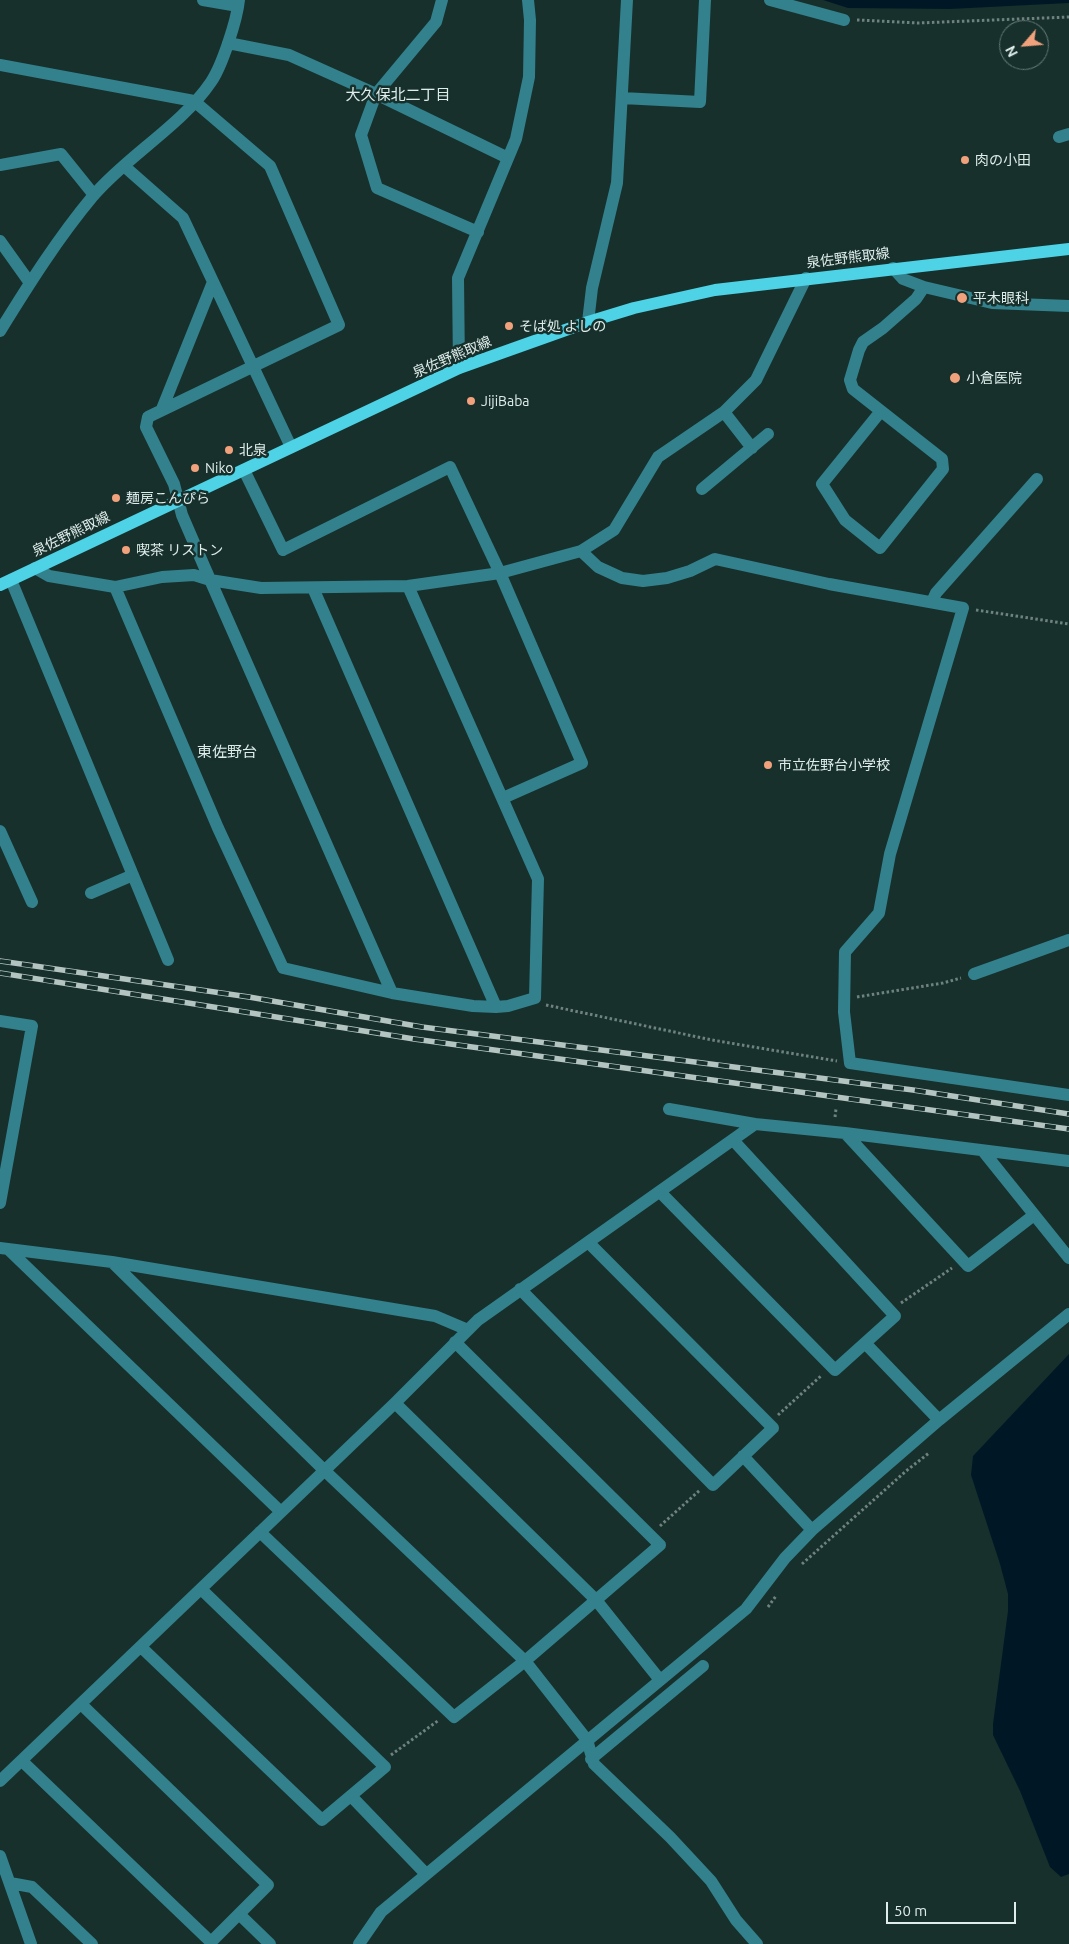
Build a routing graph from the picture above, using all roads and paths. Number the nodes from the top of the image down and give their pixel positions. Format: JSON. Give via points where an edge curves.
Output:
{"nodes":[{"id":1,"x":203,"y":0,"type":"edge"},
{"id":2,"x":442,"y":0,"type":"edge"},
{"id":3,"x":528,"y":0,"type":"edge"},
{"id":4,"x":628,"y":0,"type":"edge"},
{"id":5,"x":706,"y":0,"type":"edge"},
{"id":6,"x":770,"y":0,"type":"edge"},
{"id":7,"x":239,"y":3,"type":"edge"},
{"id":8,"x":1069,"y":17,"type":"edge"},
{"id":9,"x":844,"y":20,"type":"joint"},
{"id":10,"x":228,"y":43,"type":"junction"},
{"id":11,"x":0,"y":66,"type":"edge"},
{"id":12,"x":376,"y":94,"type":"junction"},
{"id":13,"x":622,"y":98,"type":"junction"},
{"id":14,"x":194,"y":101,"type":"junction"},
{"id":15,"x":508,"y":158,"type":"junction"},
{"id":16,"x":0,"y":165,"type":"edge"},
{"id":17,"x":124,"y":166,"type":"junction"},
{"id":18,"x":94,"y":195,"type":"junction"},
{"id":19,"x":478,"y":232,"type":"junction"},
{"id":20,"x":0,"y":241,"type":"edge"},
{"id":21,"x":1069,"y":248,"type":"edge"},
{"id":22,"x":893,"y":268,"type":"junction"},
{"id":23,"x":806,"y":278,"type":"junction"},
{"id":24,"x":213,"y":282,"type":"junction"},
{"id":25,"x":30,"y":283,"type":"junction"},
{"id":26,"x":924,"y":287,"type":"junction"},
{"id":27,"x":1069,"y":306,"type":"edge"},
{"id":28,"x":588,"y":322,"type":"junction"},
{"id":29,"x":0,"y":331,"type":"edge"},
{"id":30,"x":252,"y":366,"type":"junction"},
{"id":31,"x":459,"y":368,"type":"junction"},
{"id":32,"x":162,"y":409,"type":"junction"},
{"id":33,"x":881,"y":411,"type":"junction"},
{"id":34,"x":724,"y":412,"type":"junction"},
{"id":35,"x":768,"y":434,"type":"dead end"},
{"id":36,"x":292,"y":447,"type":"junction"},
{"id":37,"x":752,"y":448,"type":"junction"},
{"id":38,"x":244,"y":470,"type":"junction"},
{"id":39,"x":1038,"y":479,"type":"dead end"},
{"id":40,"x":702,"y":490,"type":"dead end"},
{"id":41,"x":178,"y":500,"type":"junction"},
{"id":42,"x":581,"y":551,"type":"junction"},
{"id":43,"x":35,"y":568,"type":"junction"},
{"id":44,"x":500,"y":573,"type":"junction"},
{"id":45,"x":210,"y":580,"type":"junction"},
{"id":46,"x":5,"y":582,"type":"edge"},
{"id":47,"x":408,"y":586,"type":"junction"},
{"id":48,"x":115,"y":587,"type":"junction"},
{"id":49,"x":313,"y":588,"type":"junction"},
{"id":50,"x":932,"y":602,"type":"junction"},
{"id":51,"x":963,"y":608,"type":"junction"},
{"id":52,"x":1069,"y":624,"type":"edge"},
{"id":53,"x":503,"y":798,"type":"junction"},
{"id":54,"x":0,"y":831,"type":"edge"},
{"id":55,"x":133,"y":875,"type":"junction"},
{"id":56,"x":92,"y":893,"type":"dead end"},
{"id":57,"x":32,"y":902,"type":"dead end"},
{"id":58,"x":1069,"y":940,"type":"edge"},
{"id":59,"x":168,"y":960,"type":"dead end"},
{"id":60,"x":974,"y":974,"type":"joint"},
{"id":61,"x":392,"y":993,"type":"junction"},
{"id":62,"x":535,"y":998,"type":"junction"},
{"id":63,"x":844,"y":999,"type":"junction"},
{"id":64,"x":496,"y":1007,"type":"junction"},
{"id":65,"x":0,"y":1021,"type":"edge"},
{"id":66,"x":850,"y":1063,"type":"junction"},
{"id":67,"x":1069,"y":1095,"type":"edge"},
{"id":68,"x":669,"y":1109,"type":"dead end"},
{"id":69,"x":755,"y":1124,"type":"junction"},
{"id":70,"x":845,"y":1133,"type":"junction"},
{"id":71,"x":733,"y":1140,"type":"junction"},
{"id":72,"x":983,"y":1151,"type":"junction"},
{"id":73,"x":1069,"y":1161,"type":"edge"},
{"id":74,"x":660,"y":1192,"type":"junction"},
{"id":75,"x":0,"y":1203,"type":"edge"},
{"id":76,"x":1034,"y":1215,"type":"junction"},
{"id":77,"x":588,"y":1242,"type":"junction"},
{"id":78,"x":5,"y":1249,"type":"edge"},
{"id":79,"x":1069,"y":1258,"type":"edge"},
{"id":80,"x":963,"y":1261,"type":"junction"},
{"id":81,"x":112,"y":1262,"type":"junction"},
{"id":82,"x":520,"y":1289,"type":"junction"},
{"id":83,"x":890,"y":1311,"type":"junction"},
{"id":84,"x":1069,"y":1314,"type":"edge"},
{"id":85,"x":468,"y":1330,"type":"junction"},
{"id":86,"x":455,"y":1342,"type":"junction"},
{"id":87,"x":865,"y":1343,"type":"junction"},
{"id":88,"x":832,"y":1366,"type":"junction"},
{"id":89,"x":395,"y":1403,"type":"junction"},
{"id":90,"x":939,"y":1420,"type":"junction"},
{"id":91,"x":768,"y":1424,"type":"junction"},
{"id":92,"x":929,"y":1452,"type":"dead end"},
{"id":93,"x":743,"y":1456,"type":"junction"},
{"id":94,"x":324,"y":1470,"type":"junction"},
{"id":95,"x":710,"y":1481,"type":"junction"},
{"id":96,"x":281,"y":1512,"type":"junction"},
{"id":97,"x":812,"y":1530,"type":"junction"},
{"id":98,"x":260,"y":1532,"type":"junction"},
{"id":99,"x":650,"y":1535,"type":"junction"},
{"id":100,"x":801,"y":1565,"type":"dead end"},
{"id":101,"x":201,"y":1589,"type":"junction"},
{"id":102,"x":777,"y":1594,"type":"dead end"},
{"id":103,"x":596,"y":1600,"type":"junction"},
{"id":104,"x":768,"y":1608,"type":"dead end"},
{"id":105,"x":141,"y":1647,"type":"junction"},
{"id":106,"x":525,"y":1661,"type":"junction"},
{"id":107,"x":703,"y":1666,"type":"dead end"},
{"id":108,"x":660,"y":1680,"type":"junction"},
{"id":109,"x":81,"y":1704,"type":"junction"},
{"id":110,"x":450,"y":1713,"type":"junction"},
{"id":111,"x":587,"y":1740,"type":"junction"},
{"id":112,"x":591,"y":1759,"type":"junction"},
{"id":113,"x":22,"y":1761,"type":"junction"},
{"id":114,"x":381,"y":1762,"type":"junction"},
{"id":115,"x":0,"y":1781,"type":"edge"},
{"id":116,"x":351,"y":1796,"type":"junction"},
{"id":117,"x":0,"y":1856,"type":"edge"},
{"id":118,"x":426,"y":1874,"type":"junction"},
{"id":119,"x":10,"y":1883,"type":"junction"},
{"id":120,"x":239,"y":1914,"type":"junction"},
{"id":121,"x":30,"y":1944,"type":"edge"},
{"id":122,"x":92,"y":1944,"type":"edge"},
{"id":123,"x":270,"y":1944,"type":"edge"},
{"id":124,"x":359,"y":1944,"type":"edge"},
{"id":125,"x":757,"y":1944,"type":"edge"}],
"edges":[{"from":1,"to":7,"type":"street"},
{"from":2,"to":12,"type":"street","via":[[436,22]]},
{"from":3,"to":15,"type":"street","via":[[529,77],[516,138]]},
{"from":4,"to":13,"type":"street"},
{"from":5,"to":13,"type":"street","via":[[700,102]]},
{"from":6,"to":9,"type":"street"},
{"from":7,"to":10,"type":"street"},
{"from":8,"to":9,"type":"path","via":[[918,23]]},
{"from":10,"to":12,"type":"street","via":[[289,55]]},
{"from":10,"to":14,"type":"street","via":[[211,82]]},
{"from":11,"to":14,"type":"street"},
{"from":12,"to":15,"type":"street"},
{"from":12,"to":19,"type":"street","via":[[361,135],[376,188]]},
{"from":13,"to":28,"type":"street","via":[[617,182],[592,288]]},
{"from":14,"to":17,"type":"street"},
{"from":14,"to":30,"type":"street","via":[[270,166],[339,325]]},
{"from":15,"to":19,"type":"street"},
{"from":16,"to":18,"type":"street","via":[[61,154]]},
{"from":17,"to":18,"type":"street"},
{"from":17,"to":24,"type":"street","via":[[183,218]]},
{"from":18,"to":25,"type":"street"},
{"from":19,"to":31,"type":"street","via":[[458,278]]},
{"from":20,"to":25,"type":"street"},
{"from":21,"to":22,"type":"main road","name":"泉佐野熊取線"},
{"from":22,"to":23,"type":"main road","name":"泉佐野熊取線"},
{"from":22,"to":26,"type":"street","via":[[903,280]]},
{"from":23,"to":28,"type":"main road","name":"泉佐野熊取線","via":[[715,290]]},
{"from":23,"to":34,"type":"street","via":[[756,380]]},
{"from":24,"to":30,"type":"street"},
{"from":24,"to":32,"type":"street"},
{"from":25,"to":29,"type":"street"},
{"from":26,"to":27,"type":"street","via":[[992,304]]},
{"from":26,"to":33,"type":"street","via":[[916,299],[863,342],[859,350],[850,380],[853,389]]},
{"from":28,"to":31,"type":"main road","name":"泉佐野熊取線"},
{"from":30,"to":32,"type":"street"},
{"from":30,"to":36,"type":"street"},
{"from":31,"to":36,"type":"main road","name":"泉佐野熊取線"},
{"from":32,"to":41,"type":"street","via":[[148,416],[146,427],[174,484]]},
{"from":33,"to":33,"type":"street","via":[[942,459],[943,469],[880,548],[845,520],[822,484]]},
{"from":34,"to":37,"type":"street"},
{"from":34,"to":42,"type":"street","via":[[658,458],[614,530]]},
{"from":35,"to":37,"type":"street"},
{"from":36,"to":38,"type":"main road","name":"泉佐野熊取線"},
{"from":37,"to":40,"type":"street"},
{"from":38,"to":41,"type":"main road","name":"泉佐野熊取線"},
{"from":38,"to":44,"type":"street","via":[[282,550],[450,467]]},
{"from":39,"to":50,"type":"street","via":[[936,593]]},
{"from":41,"to":43,"type":"main road","name":"泉佐野熊取線"},
{"from":41,"to":45,"type":"street"},
{"from":42,"to":44,"type":"street"},
{"from":42,"to":50,"type":"street","via":[[598,567],[622,578],[643,581],[667,578],[715,559]]},
{"from":43,"to":46,"type":"main road","name":"泉佐野熊取線"},
{"from":43,"to":48,"type":"street","via":[[49,576]]},
{"from":44,"to":47,"type":"street"},
{"from":44,"to":53,"type":"street","via":[[582,764]]},
{"from":45,"to":48,"type":"street","via":[[194,575],[162,577]]},
{"from":45,"to":49,"type":"street","via":[[261,588]]},
{"from":45,"to":61,"type":"street"},
{"from":46,"to":55,"type":"street"},
{"from":47,"to":49,"type":"street"},
{"from":47,"to":53,"type":"street"},
{"from":48,"to":61,"type":"street","via":[[218,828],[283,968]]},
{"from":49,"to":64,"type":"street"},
{"from":50,"to":51,"type":"street"},
{"from":51,"to":52,"type":"path"},
{"from":51,"to":63,"type":"street","via":[[890,854],[879,913],[845,952]]},
{"from":53,"to":62,"type":"street","via":[[538,879]]},
{"from":54,"to":57,"type":"street"},
{"from":55,"to":56,"type":"street"},
{"from":55,"to":59,"type":"street"},
{"from":58,"to":60,"type":"street"},
{"from":60,"to":63,"type":"path","via":[[943,983]]},
{"from":61,"to":64,"type":"street"},
{"from":62,"to":64,"type":"street"},
{"from":62,"to":66,"type":"path","via":[[544,1004],[712,1040]]},
{"from":63,"to":66,"type":"street"},
{"from":65,"to":75,"type":"street","via":[[32,1026]]},
{"from":66,"to":67,"type":"street"},
{"from":68,"to":69,"type":"street"},
{"from":69,"to":70,"type":"street"},
{"from":69,"to":71,"type":"street"},
{"from":70,"to":72,"type":"street"},
{"from":70,"to":80,"type":"street"},
{"from":71,"to":74,"type":"street"},
{"from":71,"to":83,"type":"street"},
{"from":72,"to":73,"type":"street"},
{"from":72,"to":76,"type":"street"},
{"from":74,"to":77,"type":"street"},
{"from":74,"to":88,"type":"street"},
{"from":76,"to":79,"type":"street"},
{"from":76,"to":80,"type":"street","via":[[968,1266]]},
{"from":77,"to":82,"type":"street"},
{"from":77,"to":91,"type":"street"},
{"from":78,"to":81,"type":"street"},
{"from":78,"to":96,"type":"street"},
{"from":80,"to":83,"type":"path"},
{"from":81,"to":85,"type":"street","via":[[435,1316]]},
{"from":81,"to":94,"type":"street"},
{"from":82,"to":85,"type":"street"},
{"from":82,"to":95,"type":"street"},
{"from":83,"to":87,"type":"street","via":[[895,1316]]},
{"from":84,"to":90,"type":"street"},
{"from":85,"to":86,"type":"street"},
{"from":86,"to":89,"type":"street"},
{"from":86,"to":99,"type":"street"},
{"from":87,"to":88,"type":"street","via":[[835,1370]]},
{"from":87,"to":90,"type":"street"},
{"from":88,"to":91,"type":"path"},
{"from":89,"to":94,"type":"street"},
{"from":89,"to":103,"type":"street"},
{"from":90,"to":97,"type":"street"},
{"from":91,"to":93,"type":"street","via":[[773,1428]]},
{"from":92,"to":100,"type":"path"},
{"from":93,"to":95,"type":"street","via":[[713,1485]]},
{"from":93,"to":97,"type":"street"},
{"from":94,"to":96,"type":"street"},
{"from":94,"to":106,"type":"street"},
{"from":95,"to":99,"type":"path"},
{"from":96,"to":98,"type":"street"},
{"from":97,"to":108,"type":"street","via":[[785,1558],[746,1609]]},
{"from":98,"to":101,"type":"street"},
{"from":98,"to":110,"type":"street"},
{"from":99,"to":103,"type":"street","via":[[660,1545]]},
{"from":101,"to":105,"type":"street"},
{"from":101,"to":114,"type":"street"},
{"from":102,"to":104,"type":"path"},
{"from":103,"to":106,"type":"street"},
{"from":103,"to":108,"type":"street"},
{"from":105,"to":109,"type":"street"},
{"from":105,"to":116,"type":"street","via":[[322,1820]]},
{"from":106,"to":110,"type":"street","via":[[454,1717]]},
{"from":106,"to":111,"type":"street"},
{"from":107,"to":112,"type":"street"},
{"from":108,"to":111,"type":"street"},
{"from":109,"to":113,"type":"street"},
{"from":109,"to":120,"type":"street","via":[[268,1885]]},
{"from":110,"to":114,"type":"path"},
{"from":111,"to":112,"type":"street"},
{"from":111,"to":118,"type":"street"},
{"from":112,"to":125,"type":"street","via":[[711,1881],[736,1920]]},
{"from":113,"to":115,"type":"street"},
{"from":113,"to":120,"type":"street","via":[[211,1942]]},
{"from":114,"to":116,"type":"street","via":[[385,1767]]},
{"from":116,"to":118,"type":"street"},
{"from":117,"to":119,"type":"street"},
{"from":118,"to":124,"type":"street","via":[[381,1912]]},
{"from":119,"to":121,"type":"street"},
{"from":119,"to":122,"type":"street","via":[[32,1887]]},
{"from":120,"to":123,"type":"street"}]}
